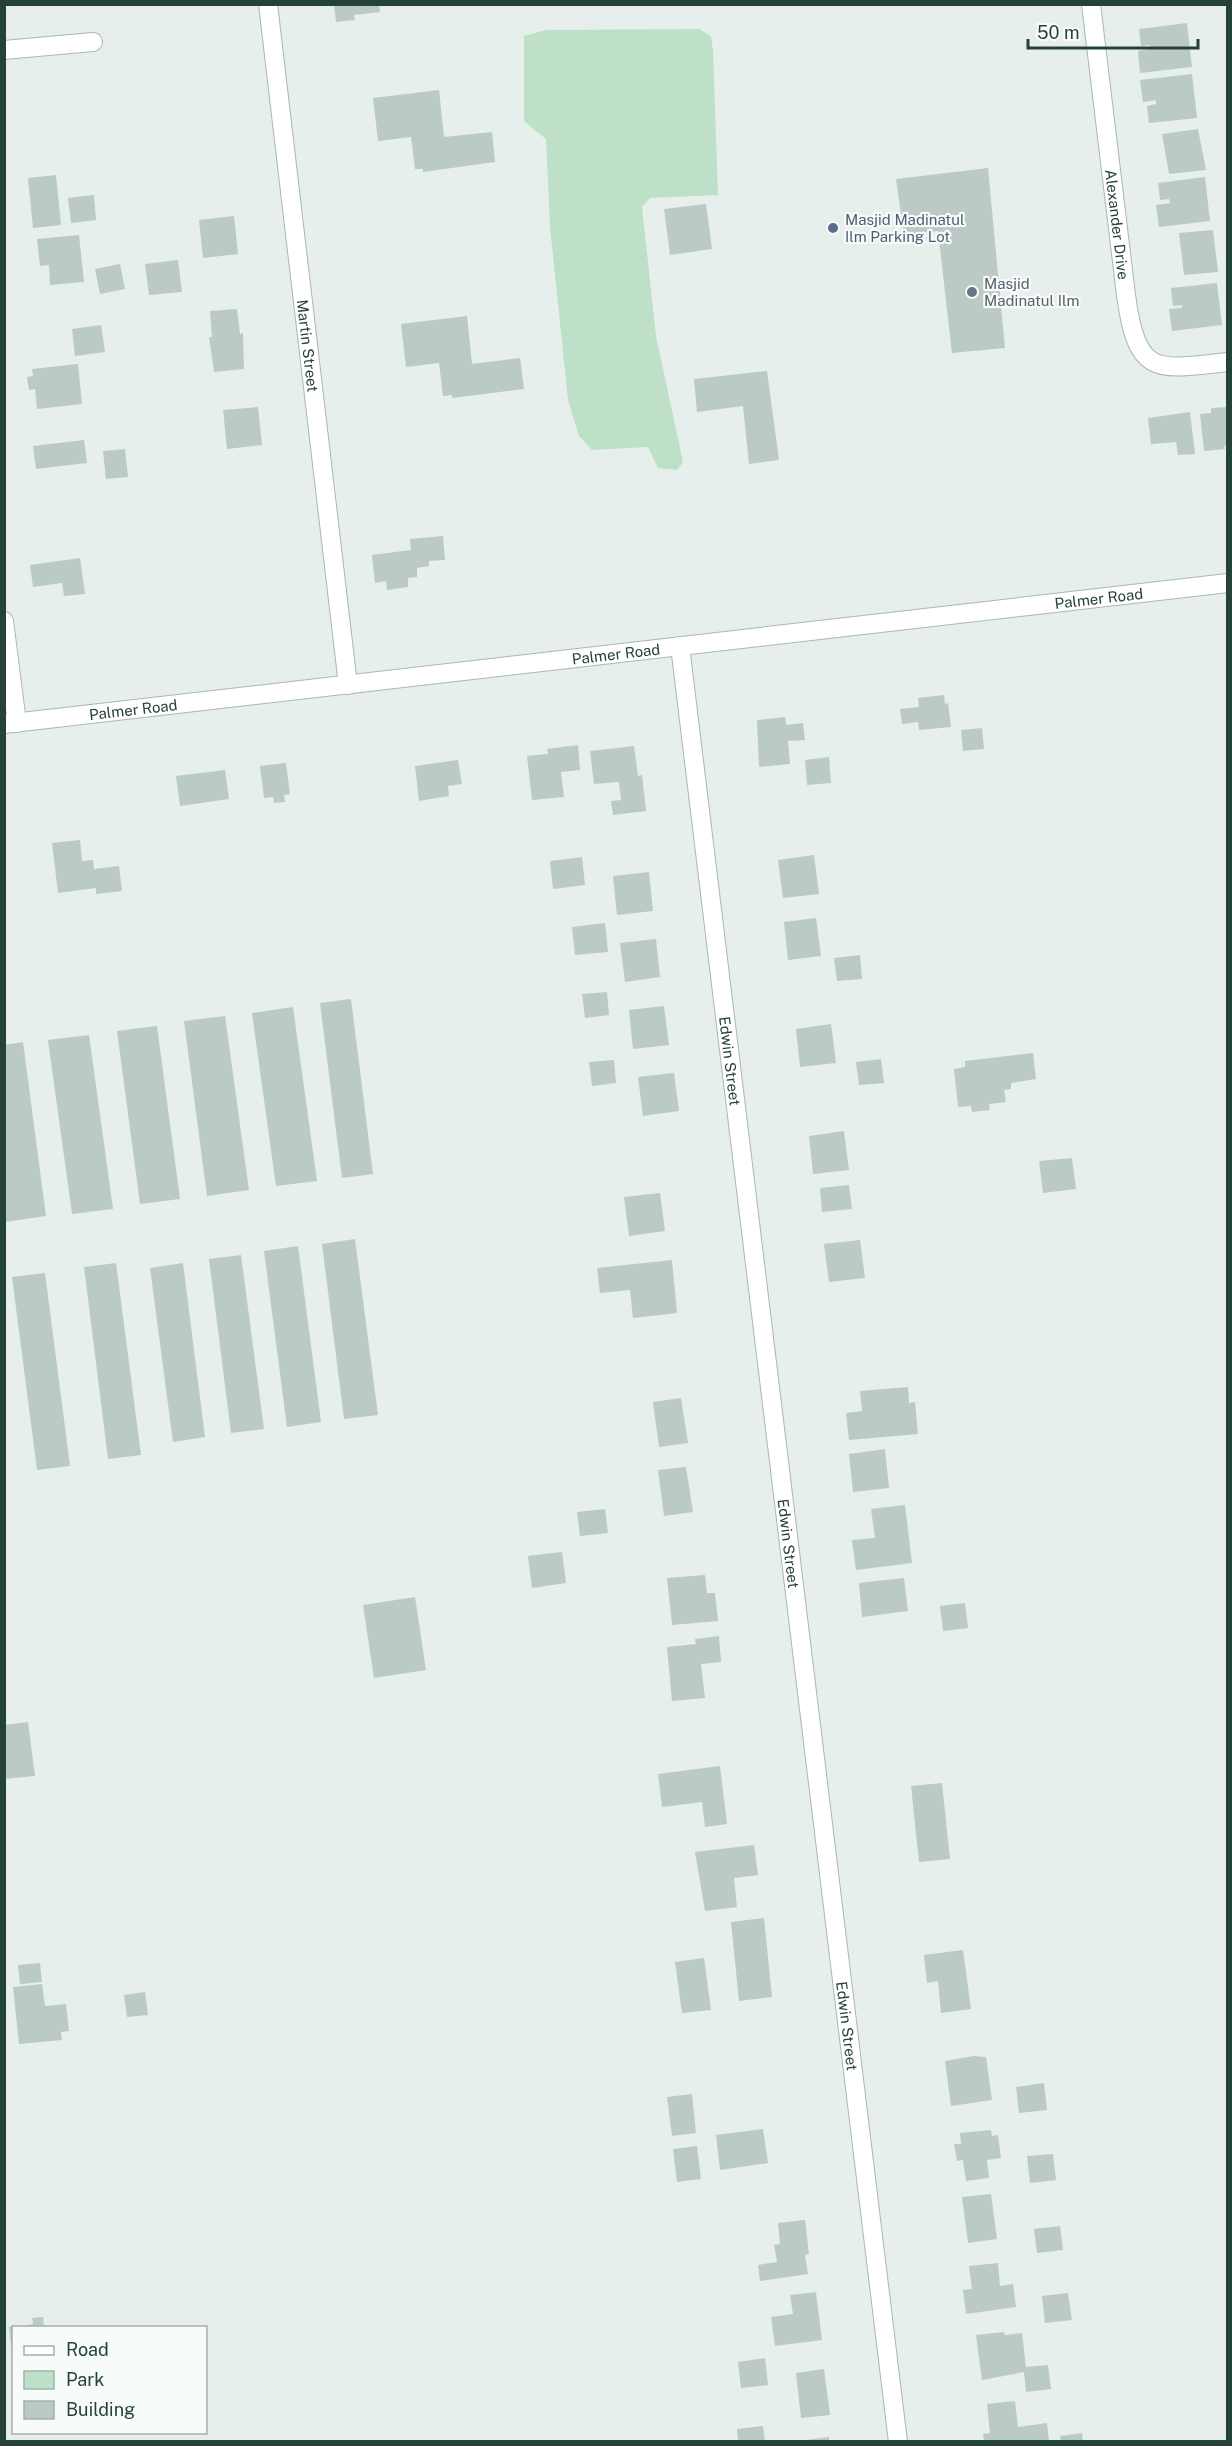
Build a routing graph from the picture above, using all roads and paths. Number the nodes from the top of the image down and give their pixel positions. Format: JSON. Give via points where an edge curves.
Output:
{"nodes":[{"id":1,"x":268,"y":4,"type":"edge"},
{"id":2,"x":1091,"y":4,"type":"edge"},
{"id":3,"x":93,"y":42,"type":"dead end"},
{"id":4,"x":4,"y":50,"type":"edge"},
{"id":5,"x":1227,"y":362,"type":"edge"},
{"id":6,"x":1227,"y":583,"type":"edge"},
{"id":7,"x":4,"y":621,"type":"edge"},
{"id":8,"x":680,"y":646,"type":"junction"},
{"id":9,"x":348,"y":685,"type":"junction"},
{"id":10,"x":10,"y":724,"type":"edge"},
{"id":11,"x":898,"y":2442,"type":"edge"}],
"edges":[{"from":1,"to":9,"type":"street","name":"Martin Street"},
{"from":2,"to":5,"type":"street","name":"Alexander Drive","via":[[1134,340],[1149,359],[1161,366]]},
{"from":3,"to":4,"type":"street"},
{"from":6,"to":8,"type":"street","name":"Palmer Road"},
{"from":7,"to":10,"type":"street"},
{"from":8,"to":9,"type":"street","name":"Palmer Road"},
{"from":8,"to":11,"type":"street","name":"Edwin Street"},
{"from":9,"to":10,"type":"street","name":"Palmer Road"}]}
